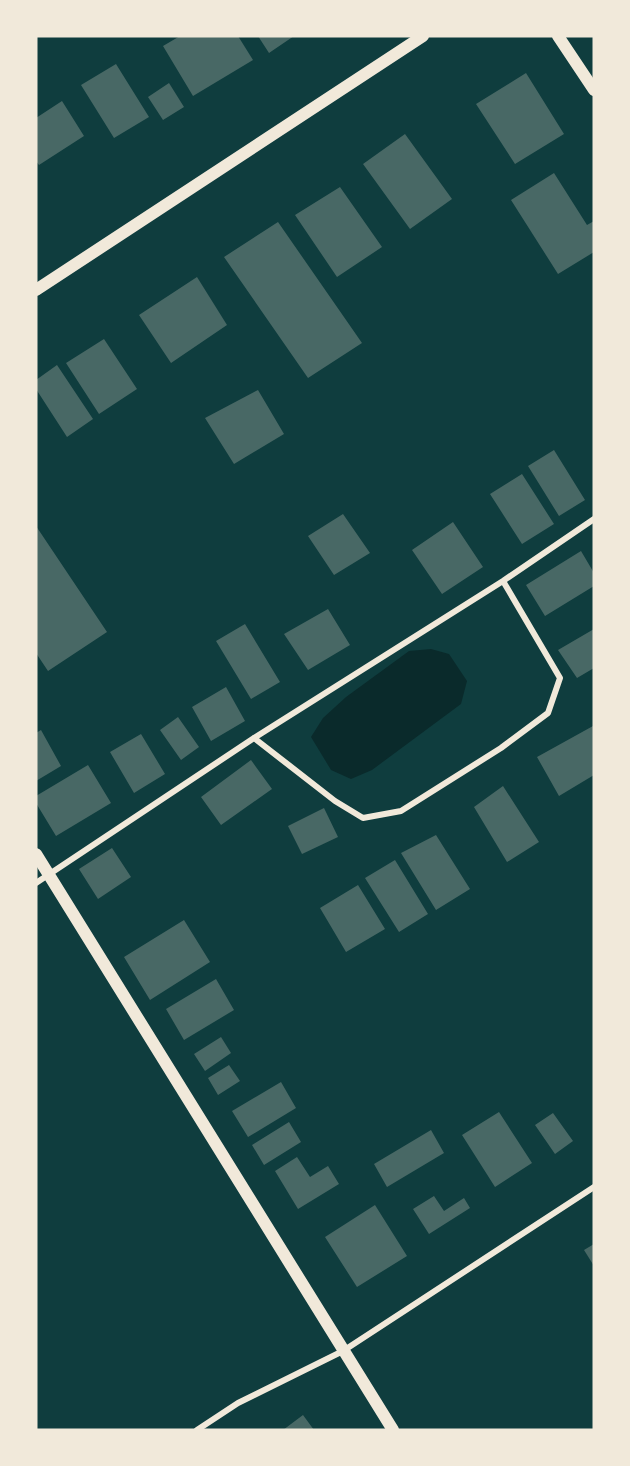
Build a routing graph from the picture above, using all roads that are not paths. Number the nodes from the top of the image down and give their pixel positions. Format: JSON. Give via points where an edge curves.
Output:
{"nodes":[{"id":1,"x":423,"y":36,"type":"edge"},
{"id":2,"x":558,"y":36,"type":"edge"},
{"id":3,"x":594,"y":90,"type":"edge"},
{"id":4,"x":36,"y":290,"type":"edge"},
{"id":5,"x":594,"y":519,"type":"edge"},
{"id":6,"x":503,"y":581,"type":"junction"},
{"id":7,"x":254,"y":738,"type":"junction"},
{"id":8,"x":36,"y":854,"type":"edge"},
{"id":9,"x":48,"y":875,"type":"junction"},
{"id":10,"x":36,"y":883,"type":"edge"},
{"id":11,"x":594,"y":1187,"type":"edge"},
{"id":12,"x":343,"y":1351,"type":"junction"},
{"id":13,"x":197,"y":1430,"type":"edge"},
{"id":14,"x":393,"y":1430,"type":"edge"}],
"edges":[{"from":1,"to":4,"type":"main road"},
{"from":2,"to":3,"type":"main road"},
{"from":5,"to":6,"type":"street"},
{"from":6,"to":7,"type":"street"},
{"from":6,"to":7,"type":"street","via":[[560,678],[548,713],[482,761],[401,811],[363,818]]},
{"from":7,"to":9,"type":"street"},
{"from":8,"to":9,"type":"main road"},
{"from":9,"to":10,"type":"street"},
{"from":9,"to":12,"type":"main road"},
{"from":11,"to":12,"type":"street"},
{"from":12,"to":13,"type":"street","via":[[238,1403]]},
{"from":12,"to":14,"type":"main road"}]}
